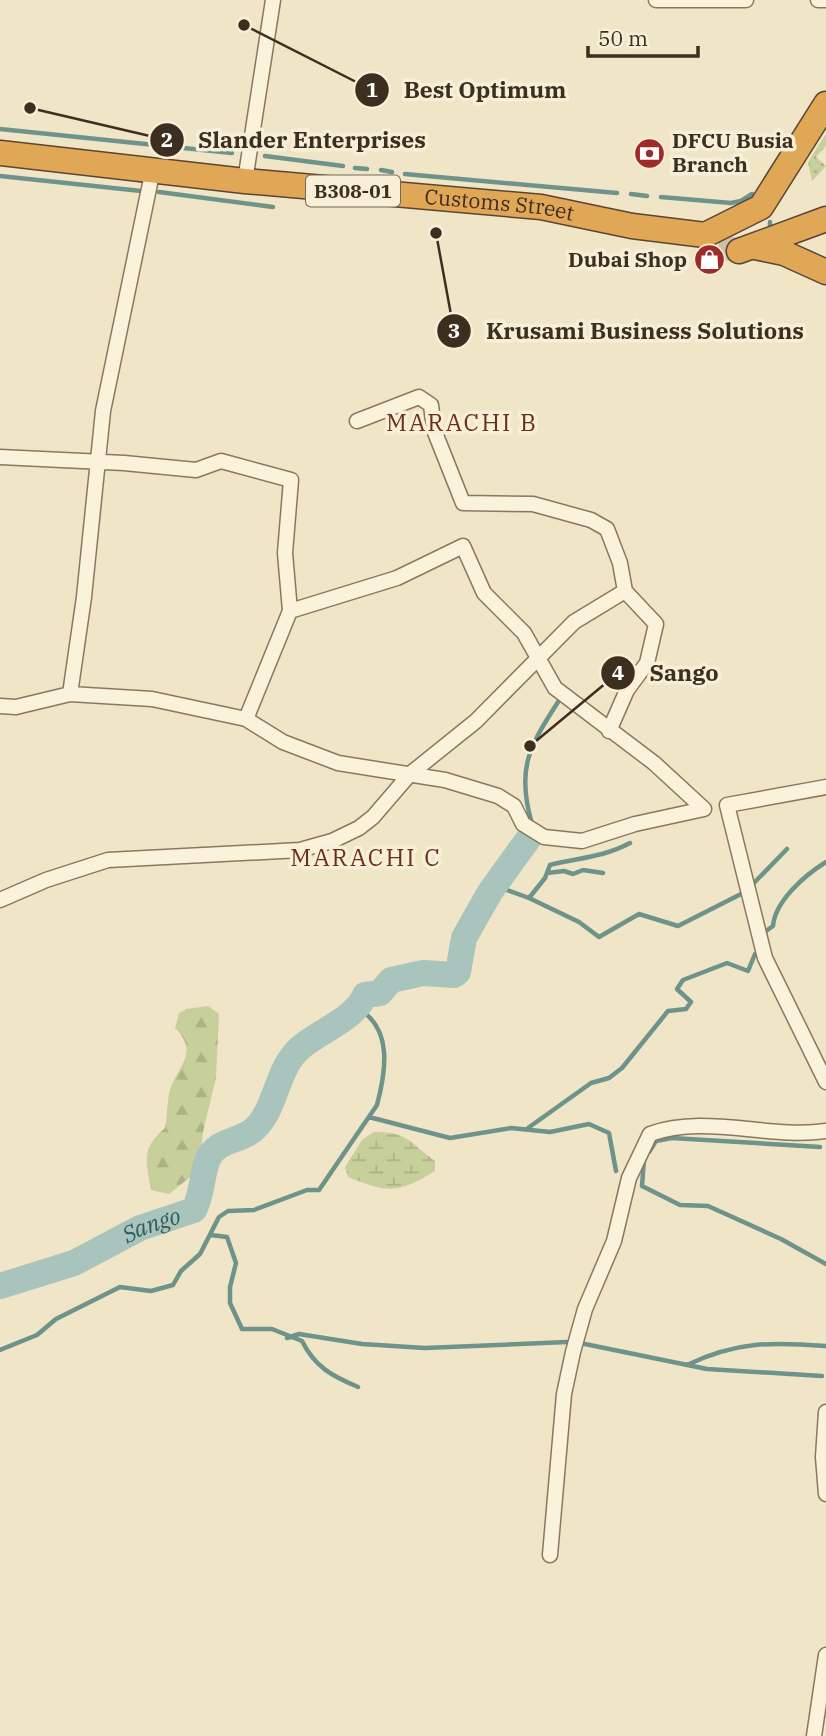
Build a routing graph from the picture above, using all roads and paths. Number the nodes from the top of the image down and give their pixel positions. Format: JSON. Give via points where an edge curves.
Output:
{"nodes":[{"id":1,"x":273,"y":0,"type":"edge"},
{"id":2,"x":656,"y":0,"type":"edge"},
{"id":3,"x":746,"y":0,"type":"edge"},
{"id":4,"x":818,"y":0,"type":"edge"},
{"id":5,"x":826,"y":0,"type":"edge"},
{"id":6,"x":826,"y":104,"type":"edge"},
{"id":7,"x":0,"y":153,"type":"edge"},
{"id":8,"x":153,"y":169,"type":"junction"},
{"id":9,"x":246,"y":181,"type":"junction"},
{"id":10,"x":826,"y":219,"type":"edge"},
{"id":11,"x":729,"y":244,"type":"junction"},
{"id":12,"x":826,"y":272,"type":"edge"},
{"id":13,"x":357,"y":421,"type":"dead end"},
{"id":14,"x":0,"y":457,"type":"edge"},
{"id":15,"x":96,"y":462,"type":"junction"},
{"id":16,"x":625,"y":591,"type":"junction"},
{"id":17,"x":290,"y":611,"type":"junction"},
{"id":18,"x":538,"y":658,"type":"junction"},
{"id":19,"x":70,"y":694,"type":"junction"},
{"id":20,"x":0,"y":706,"type":"edge"},
{"id":21,"x":246,"y":719,"type":"junction"},
{"id":22,"x":609,"y":730,"type":"junction"},
{"id":23,"x":410,"y":774,"type":"junction"},
{"id":24,"x":826,"y":787,"type":"edge"},
{"id":25,"x":727,"y":805,"type":"junction"},
{"id":26,"x":704,"y":809,"type":"junction"},
{"id":27,"x":0,"y":900,"type":"edge"},
{"id":28,"x":826,"y":1082,"type":"edge"},
{"id":29,"x":826,"y":1131,"type":"edge"},
{"id":30,"x":826,"y":1412,"type":"edge"},
{"id":31,"x":826,"y":1494,"type":"edge"},
{"id":32,"x":550,"y":1555,"type":"dead end"},
{"id":33,"x":826,"y":1655,"type":"edge"},
{"id":34,"x":814,"y":1736,"type":"edge"}],
"edges":[{"from":1,"to":9,"type":"street"},
{"from":2,"to":3,"type":"street"},
{"from":4,"to":5,"type":"street"},
{"from":6,"to":11,"type":"highway","via":[[761,207]]},
{"from":7,"to":8,"type":"highway","name":"Customs Street","number":"B308-01"},
{"from":8,"to":9,"type":"highway","name":"Customs Street","number":"B308-01"},
{"from":8,"to":15,"type":"street"},
{"from":9,"to":11,"type":"highway","name":"Customs Street","number":"B308-01","via":[[541,208]]},
{"from":10,"to":11,"type":"highway","name":"Customs Street"},
{"from":11,"to":12,"type":"highway","name":"Customs Street","via":[[784,253]]},
{"from":13,"to":16,"type":"street","via":[[419,397],[431,405],[434,430],[463,503],[533,504],[591,520],[607,529]]},
{"from":14,"to":15,"type":"street"},
{"from":15,"to":17,"type":"street","via":[[196,470],[221,461],[291,480],[285,553]]},
{"from":15,"to":19,"type":"street"},
{"from":16,"to":18,"type":"street","via":[[574,622]]},
{"from":16,"to":22,"type":"street","via":[[656,624],[647,663],[627,690]]},
{"from":17,"to":18,"type":"street","via":[[397,578],[463,546],[484,593],[524,634]]},
{"from":17,"to":21,"type":"street"},
{"from":18,"to":22,"type":"street","via":[[555,688]]},
{"from":18,"to":23,"type":"street","via":[[476,721]]},
{"from":19,"to":20,"type":"street","via":[[16,707]]},
{"from":19,"to":21,"type":"street","via":[[152,699]]},
{"from":21,"to":23,"type":"street","via":[[283,742],[338,763]]},
{"from":22,"to":26,"type":"street"},
{"from":23,"to":26,"type":"street","via":[[498,796],[514,806],[523,824],[544,837],[560,839],[582,841]]},
{"from":23,"to":27,"type":"street","via":[[373,817],[332,841],[300,850],[108,860]]},
{"from":24,"to":25,"type":"street"},
{"from":25,"to":26,"type":"street"},
{"from":25,"to":28,"type":"street","via":[[765,958]]},
{"from":29,"to":32,"type":"street","via":[[669,1127],[650,1134],[629,1178],[614,1241],[585,1309],[571,1363],[564,1394]]},
{"from":30,"to":31,"type":"street"},
{"from":33,"to":34,"type":"street"}]}
